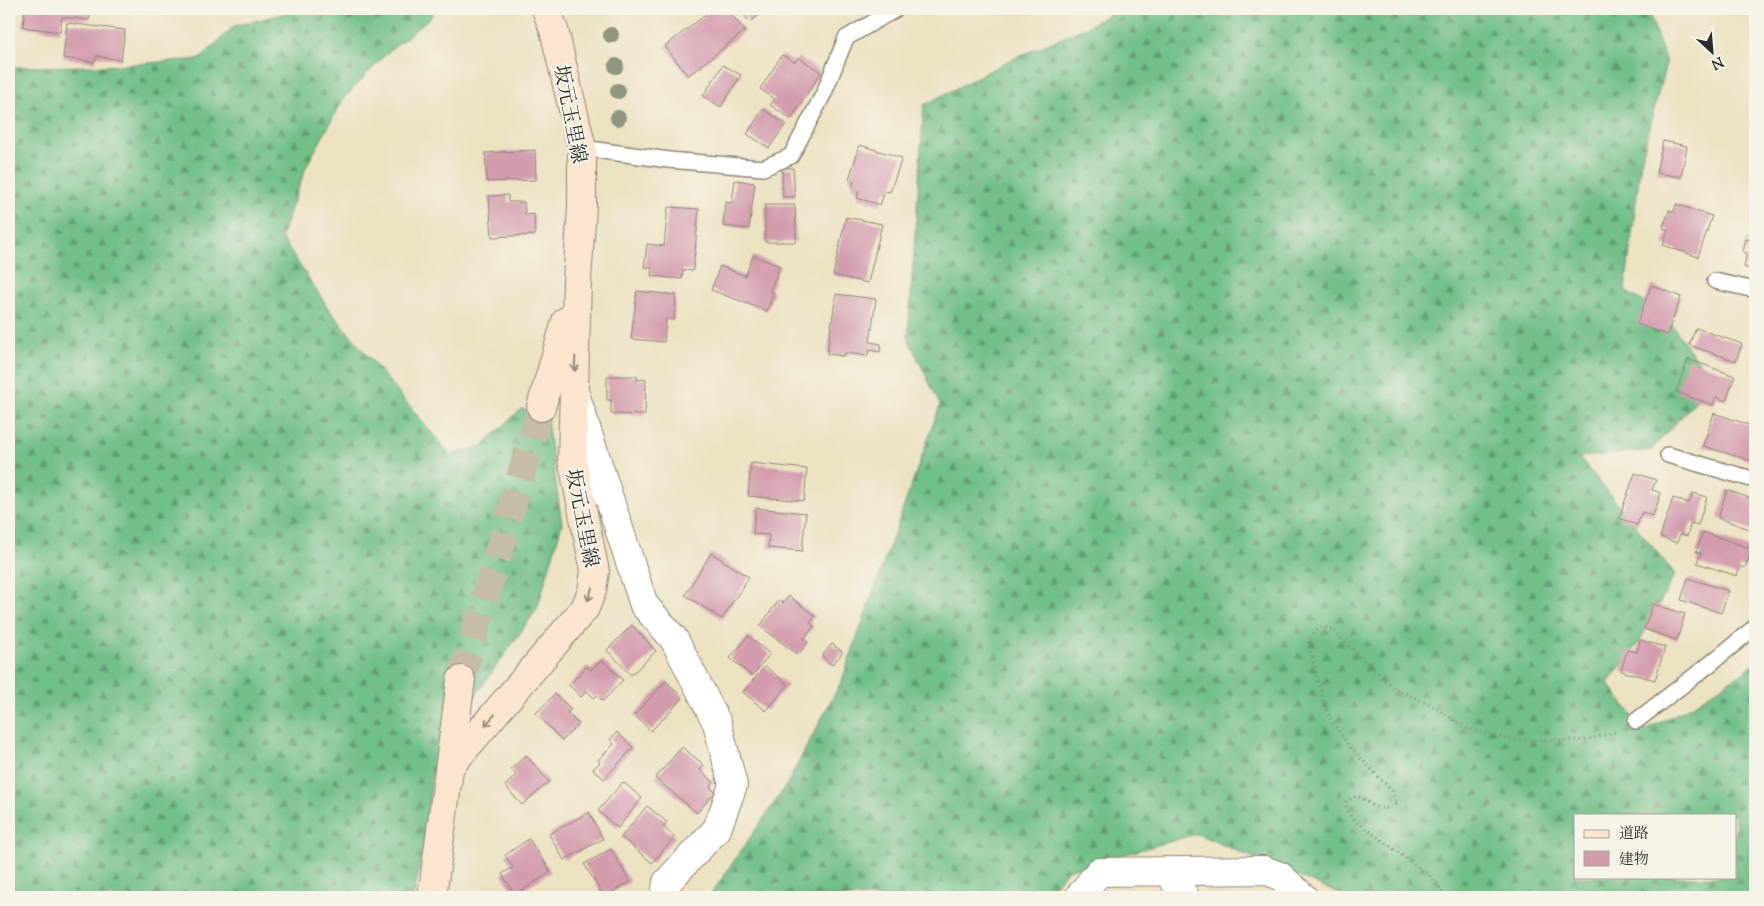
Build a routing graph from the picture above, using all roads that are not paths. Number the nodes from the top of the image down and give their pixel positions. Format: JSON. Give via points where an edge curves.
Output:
{"nodes":[{"id":1,"x":546,"y":9,"type":"edge"},
{"id":2,"x":896,"y":9,"type":"edge"},
{"id":3,"x":582,"y":148,"type":"junction"},
{"id":4,"x":577,"y":281,"type":"junction"},
{"id":5,"x":1715,"y":281,"type":"dead end"},
{"id":6,"x":1755,"y":290,"type":"edge"},
{"id":7,"x":574,"y":391,"type":"junction"},
{"id":8,"x":541,"y":407,"type":"tunnel mouth"},
{"id":9,"x":1668,"y":456,"type":"dead end"},
{"id":10,"x":1755,"y":480,"type":"edge"},
{"id":11,"x":1755,"y":627,"type":"edge"},
{"id":12,"x":461,"y":680,"type":"tunnel mouth"},
{"id":13,"x":1636,"y":720,"type":"road end"},
{"id":14,"x":451,"y":765,"type":"junction"},
{"id":15,"x":1168,"y":871,"type":"junction"},
{"id":16,"x":432,"y":897,"type":"edge"},
{"id":17,"x":665,"y":897,"type":"edge"},
{"id":18,"x":1079,"y":897,"type":"edge"},
{"id":19,"x":1185,"y":897,"type":"edge"},
{"id":20,"x":1303,"y":897,"type":"edge"}],
"edges":[{"from":1,"to":3,"type":"street","name":"坂元玉里線"},
{"from":2,"to":3,"type":"lane","via":[[846,38],[824,93],[791,156],[762,168]]},
{"from":3,"to":4,"type":"street","name":"坂元玉里線"},
{"from":4,"to":7,"type":"street","name":"坂元玉里線","one_way":true},
{"from":4,"to":8,"type":"street","name":"坂元玉里線"},
{"from":5,"to":6,"type":"lane"},
{"from":7,"to":14,"type":"street","name":"坂元玉里線","one_way":true,"via":[[572,459],[595,571],[592,592],[585,608]]},
{"from":7,"to":17,"type":"street","via":[[644,605],[674,639],[717,723],[733,785],[717,828],[668,882]]},
{"from":9,"to":10,"type":"lane"},
{"from":11,"to":13,"type":"lane"},
{"from":12,"to":14,"type":"street"},
{"from":14,"to":16,"type":"street"},
{"from":15,"to":18,"type":"street","via":[[1099,872]]},
{"from":15,"to":19,"type":"street"},
{"from":15,"to":20,"type":"street","via":[[1264,870],[1280,876]]}]}
